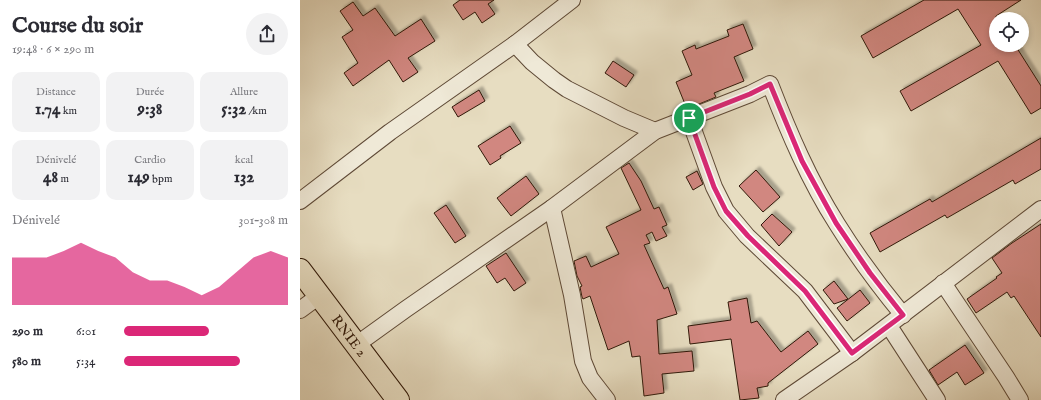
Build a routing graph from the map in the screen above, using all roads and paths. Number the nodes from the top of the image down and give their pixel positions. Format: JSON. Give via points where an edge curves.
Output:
{"nodes":[{"id":1,"x":572,"y":0,"type":"edge"},
{"id":2,"x":515,"y":44,"type":"junction"},
{"id":3,"x":689,"y":118,"type":"junction"},
{"id":4,"x":655,"y":131,"type":"junction"},
{"id":5,"x":300,"y":201,"type":"edge"},
{"id":6,"x":552,"y":208,"type":"junction"},
{"id":7,"x":1041,"y":209,"type":"edge"},
{"id":8,"x":300,"y":270,"type":"edge"},
{"id":9,"x":943,"y":283,"type":"junction"},
{"id":10,"x":319,"y":296,"type":"junction"},
{"id":11,"x":300,"y":310,"type":"edge"},
{"id":12,"x":903,"y":315,"type":"junction"},
{"id":13,"x":889,"y":326,"type":"junction"},
{"id":14,"x":356,"y":345,"type":"junction"},
{"id":15,"x":852,"y":353,"type":"junction"},
{"id":16,"x":398,"y":400,"type":"edge"},
{"id":17,"x":606,"y":400,"type":"edge"},
{"id":18,"x":784,"y":400,"type":"edge"},
{"id":19,"x":938,"y":400,"type":"edge"},
{"id":20,"x":1020,"y":400,"type":"edge"}],
"edges":[{"from":1,"to":2,"type":"street"},
{"from":2,"to":4,"type":"street","via":[[532,62],[567,89]]},
{"from":2,"to":5,"type":"street","via":[[390,132]]},
{"from":3,"to":4,"type":"street"},
{"from":3,"to":12,"type":"street","via":[[770,84],[802,161],[836,223]]},
{"from":3,"to":15,"type":"street","via":[[714,187],[726,211],[805,291]]},
{"from":4,"to":6,"type":"street"},
{"from":6,"to":14,"type":"street"},
{"from":6,"to":17,"type":"street","via":[[572,295],[583,361],[590,378]]},
{"from":7,"to":9,"type":"street"},
{"from":8,"to":10,"type":"main road","name":"RNIE 2","number":"RNIE 2"},
{"from":9,"to":12,"type":"street"},
{"from":9,"to":20,"type":"street"},
{"from":10,"to":11,"type":"street"},
{"from":10,"to":14,"type":"main road","name":"RNIE 2","number":"RNIE 2"},
{"from":12,"to":13,"type":"street"},
{"from":13,"to":15,"type":"street"},
{"from":13,"to":19,"type":"street"},
{"from":14,"to":16,"type":"main road","name":"RNIE 2","number":"RNIE 2"},
{"from":15,"to":18,"type":"street"}]}
